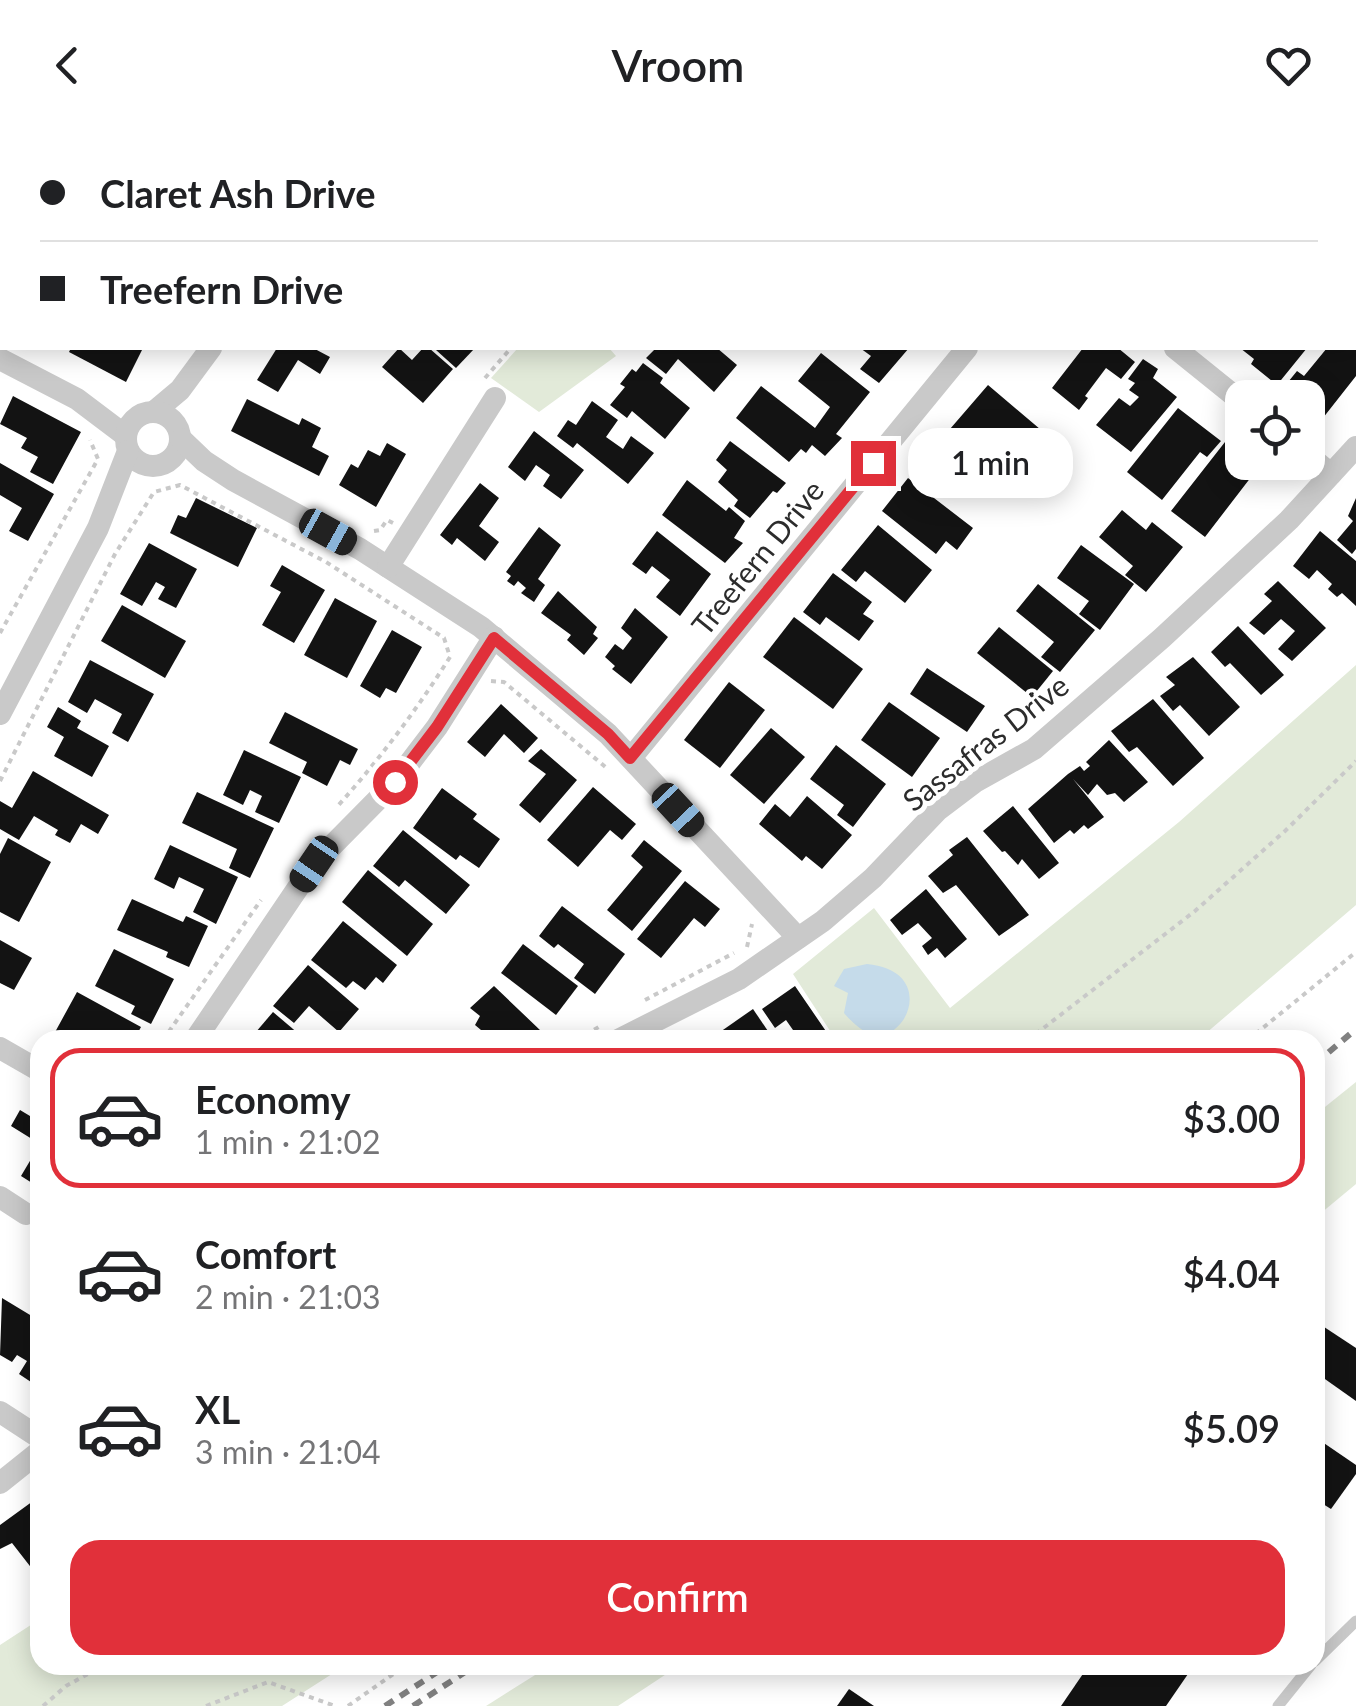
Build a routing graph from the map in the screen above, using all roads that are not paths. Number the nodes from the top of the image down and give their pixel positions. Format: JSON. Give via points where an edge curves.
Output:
{"nodes":[{"id":1,"x":965,"y":350,"type":"edge"},
{"id":2,"x":1177,"y":350,"type":"edge"},
{"id":3,"x":209,"y":351,"type":"edge"},
{"id":4,"x":0,"y":358,"type":"edge"},
{"id":5,"x":1225,"y":388,"type":"edge"},
{"id":6,"x":76,"y":398,"type":"junction"},
{"id":7,"x":495,"y":398,"type":"road end"},
{"id":8,"x":146,"y":413,"type":"junction"},
{"id":9,"x":179,"y":433,"type":"junction"},
{"id":10,"x":127,"y":444,"type":"junction"},
{"id":11,"x":1356,"y":448,"type":"edge"},
{"id":12,"x":159,"y":464,"type":"junction"},
{"id":13,"x":1325,"y":469,"type":"edge"},
{"id":14,"x":1331,"y":474,"type":"junction"},
{"id":15,"x":233,"y":480,"type":"junction"},
{"id":16,"x":98,"y":528,"type":"junction"},
{"id":17,"x":388,"y":567,"type":"junction"},
{"id":18,"x":494,"y":638,"type":"junction"},
{"id":19,"x":0,"y":714,"type":"edge"},
{"id":20,"x":624,"y":768,"type":"junction"},
{"id":21,"x":798,"y":938,"type":"junction"},
{"id":22,"x":201,"y":1030,"type":"edge"},
{"id":23,"x":615,"y":1030,"type":"edge"},
{"id":24,"x":0,"y":1048,"type":"edge"},
{"id":25,"x":30,"y":1065,"type":"edge"},
{"id":26,"x":0,"y":1197,"type":"edge"},
{"id":27,"x":26,"y":1214,"type":"dead end"},
{"id":28,"x":0,"y":1412,"type":"edge"},
{"id":29,"x":30,"y":1432,"type":"edge"},
{"id":30,"x":30,"y":1459,"type":"edge"},
{"id":31,"x":0,"y":1483,"type":"edge"},
{"id":32,"x":1356,"y":1621,"type":"edge"},
{"id":33,"x":1325,"y":1651,"type":"edge"},
{"id":34,"x":1303,"y":1675,"type":"edge"},
{"id":35,"x":1278,"y":1706,"type":"edge"}],
"edges":[{"from":1,"to":20,"type":"street","name":"Treefern Drive"},
{"from":2,"to":5,"type":"street"},
{"from":3,"to":8,"type":"street","via":[[180,390]]},
{"from":3,"to":9,"type":"street","via":[[185,396]]},
{"from":4,"to":6,"type":"street"},
{"from":6,"to":8,"type":"street","via":[[120,414]]},
{"from":6,"to":10,"type":"street"},
{"from":7,"to":17,"type":"street"},
{"from":8,"to":9,"type":"street","via":[[171,418]]},
{"from":8,"to":10,"type":"street"},
{"from":9,"to":12,"type":"street","via":[[180,447]]},
{"from":9,"to":15,"type":"street"},
{"from":10,"to":12,"type":"street","via":[[132,457]]},
{"from":10,"to":16,"type":"street"},
{"from":11,"to":14,"type":"street","name":"Sassafras Drive"},
{"from":12,"to":15,"type":"street"},
{"from":12,"to":16,"type":"street"},
{"from":13,"to":14,"type":"street"},
{"from":14,"to":21,"type":"street","name":"Sassafras Drive","via":[[1148,650],[1034,749],[938,810],[873,878]]},
{"from":15,"to":17,"type":"street"},
{"from":16,"to":19,"type":"street"},
{"from":17,"to":18,"type":"street"},
{"from":18,"to":20,"type":"street","via":[[608,734]]},
{"from":18,"to":22,"type":"street","via":[[395,782],[314,864]]},
{"from":20,"to":21,"type":"street"},
{"from":21,"to":23,"type":"street","name":"Sassafras Drive","via":[[739,979]]},
{"from":24,"to":25,"type":"street"},
{"from":26,"to":27,"type":"street"},
{"from":28,"to":29,"type":"street"},
{"from":30,"to":31,"type":"street"},
{"from":32,"to":33,"type":"lane"},
{"from":34,"to":35,"type":"lane"}]}
